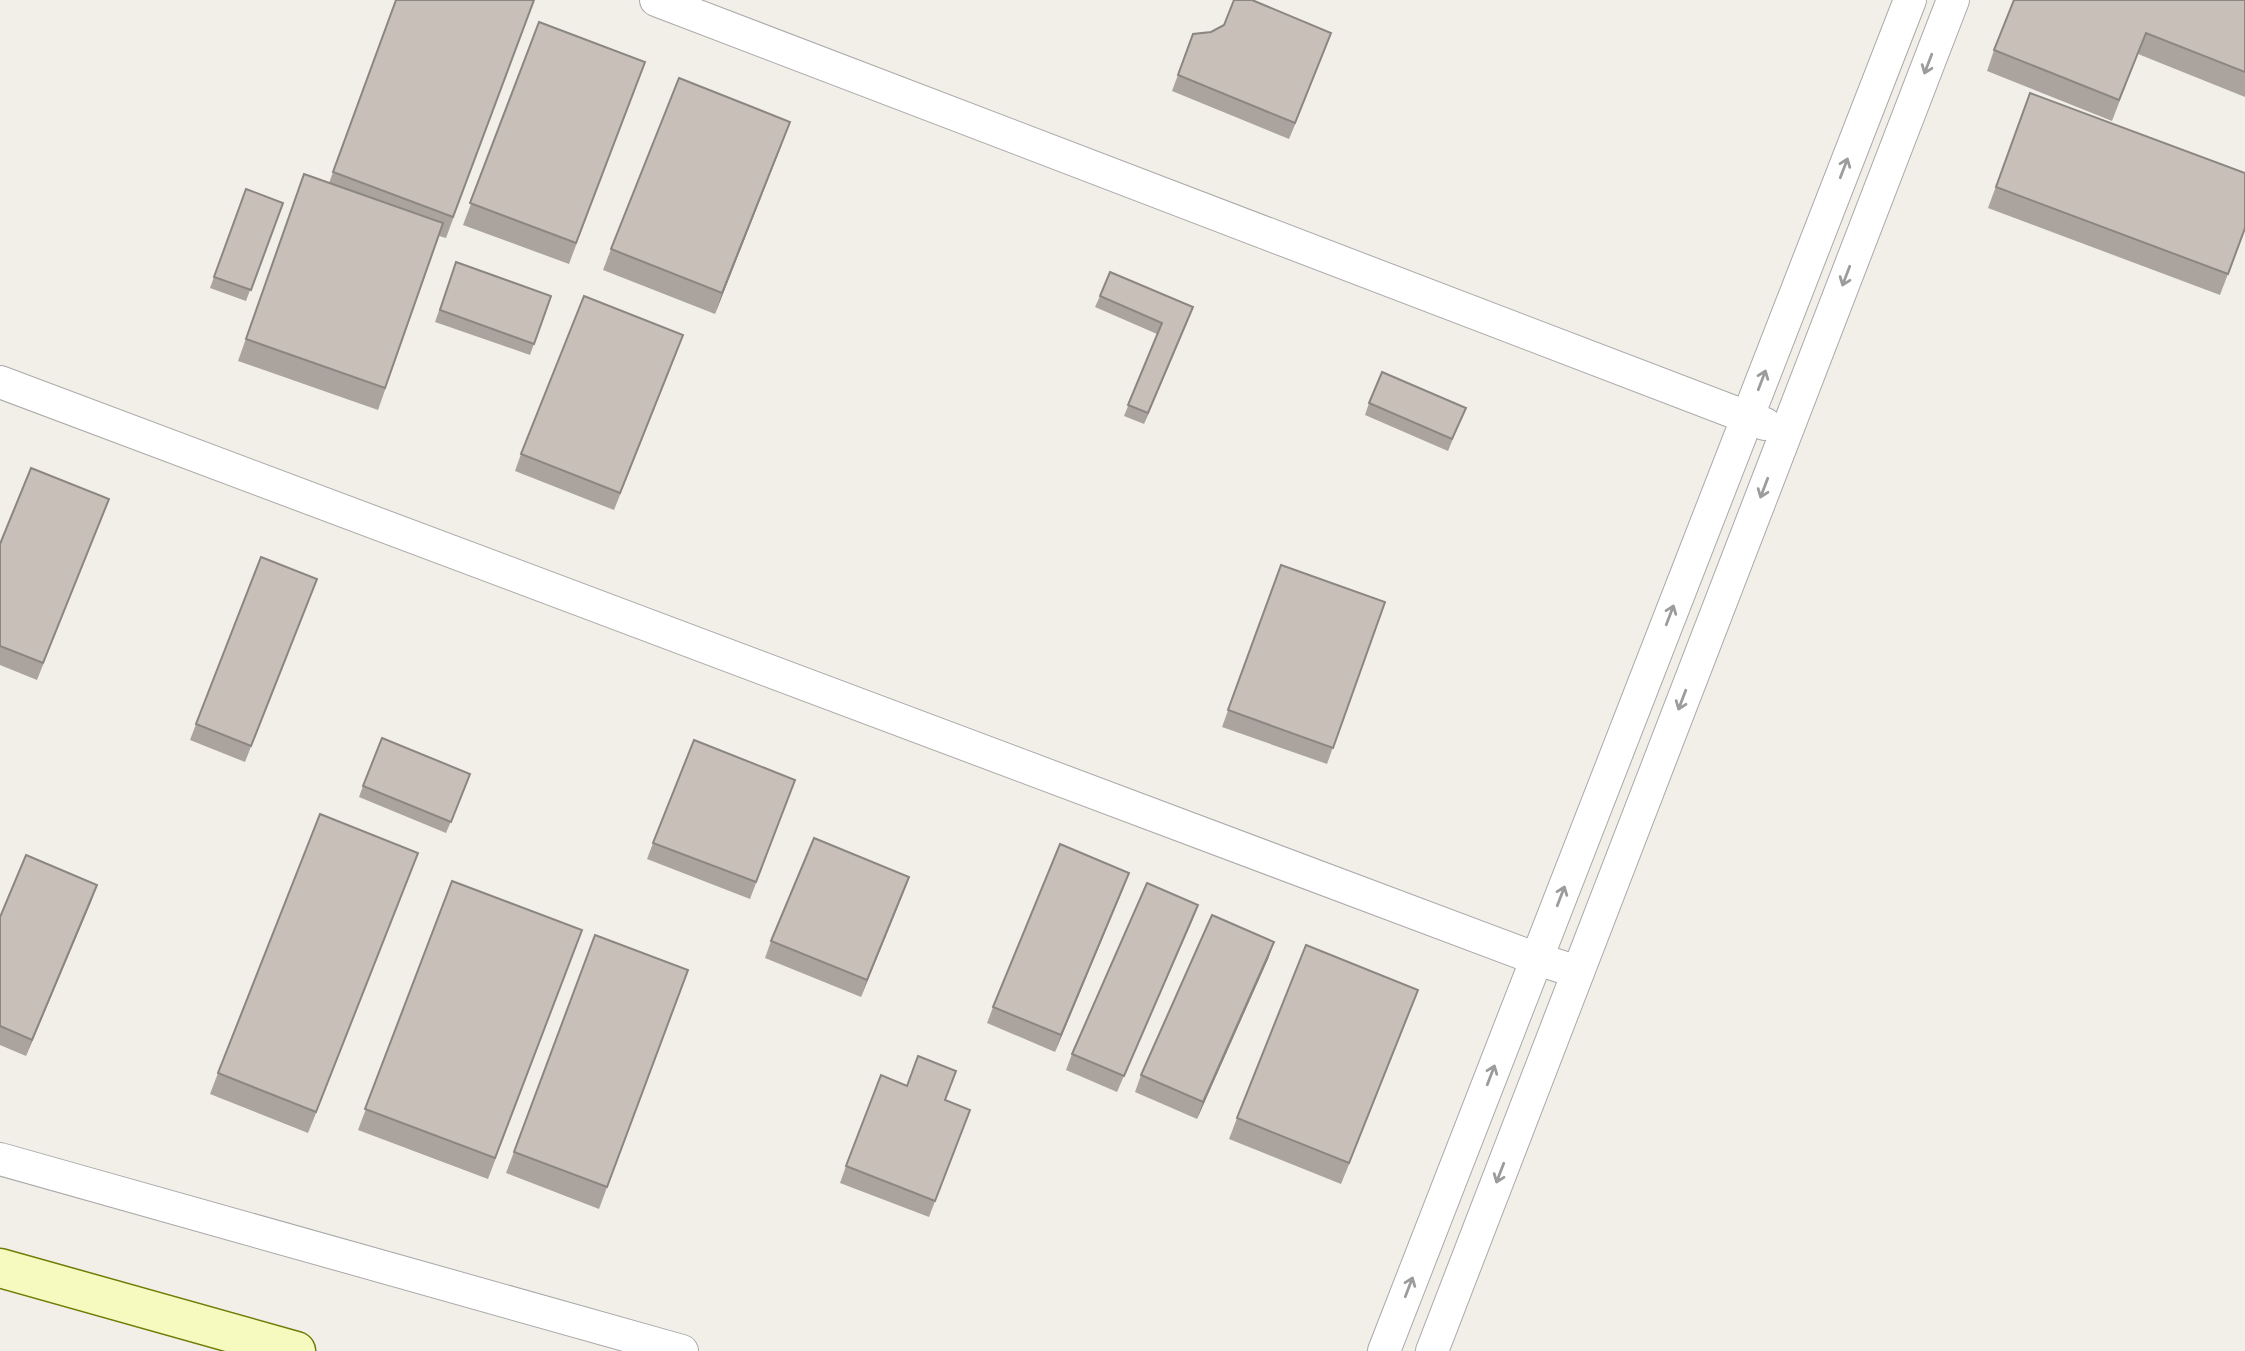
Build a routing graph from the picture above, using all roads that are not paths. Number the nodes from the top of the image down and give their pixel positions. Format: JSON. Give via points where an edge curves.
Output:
{"nodes":[{"id":1,"x":656,"y":0,"type":"edge"},
{"id":2,"x":1910,"y":0,"type":"edge"},
{"id":3,"x":1953,"y":0,"type":"edge"},
{"id":4,"x":0,"y":382,"type":"edge"},
{"id":5,"x":1748,"y":418,"type":"junction"},
{"id":6,"x":1786,"y":431,"type":"junction"},
{"id":7,"x":1536,"y":959,"type":"junction"},
{"id":8,"x":1578,"y":972,"type":"junction"},
{"id":9,"x":0,"y":1159,"type":"edge"},
{"id":10,"x":0,"y":1268,"type":"edge"},
{"id":11,"x":296,"y":1351,"type":"edge"},
{"id":12,"x":682,"y":1351,"type":"edge"},
{"id":13,"x":1384,"y":1351,"type":"edge"},
{"id":14,"x":1432,"y":1351,"type":"edge"}],
"edges":[{"from":1,"to":5,"type":"street"},
{"from":5,"to":2,"type":"street","one_way":true},
{"from":3,"to":6,"type":"street","one_way":true},
{"from":4,"to":7,"type":"street"},
{"from":5,"to":6,"type":"street"},
{"from":7,"to":5,"type":"street","one_way":true},
{"from":6,"to":8,"type":"street","one_way":true},
{"from":7,"to":8,"type":"street"},
{"from":13,"to":7,"type":"street","one_way":true},
{"from":8,"to":14,"type":"street","one_way":true},
{"from":9,"to":12,"type":"street"},
{"from":10,"to":11,"type":"street"}]}
